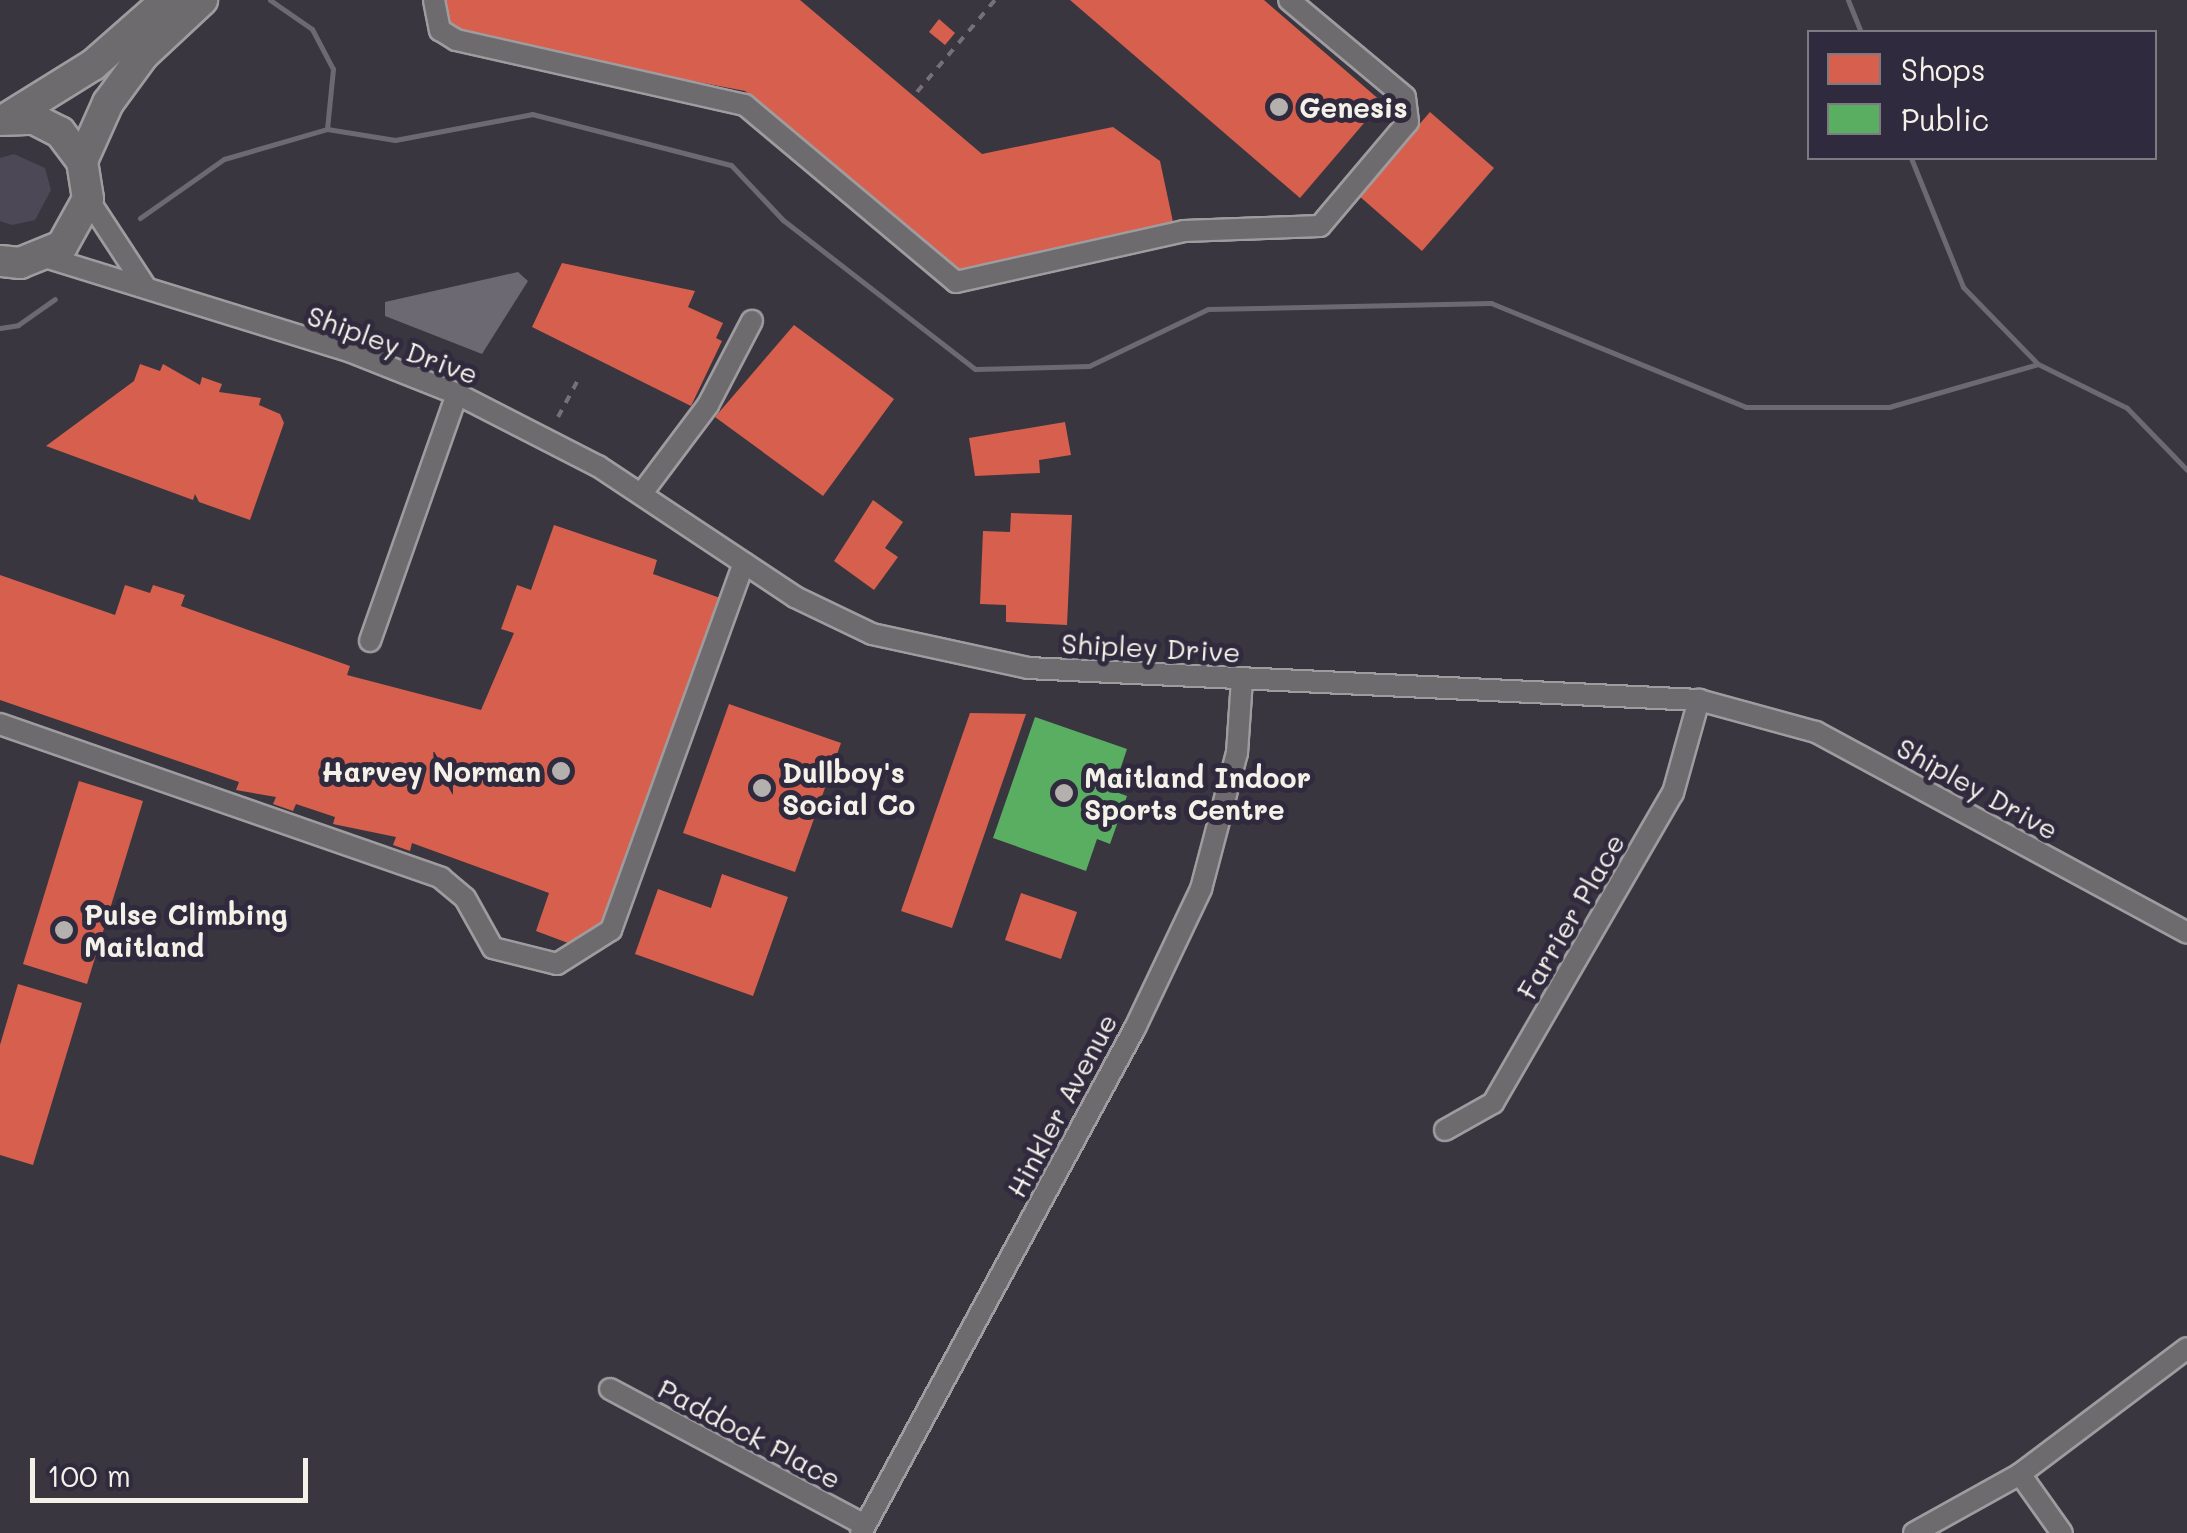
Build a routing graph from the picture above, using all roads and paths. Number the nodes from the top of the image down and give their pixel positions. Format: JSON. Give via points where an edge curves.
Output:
{"nodes":[{"id":1,"x":167,"y":0,"type":"edge"},
{"id":2,"x":202,"y":0,"type":"edge"},
{"id":3,"x":434,"y":0,"type":"edge"},
{"id":4,"x":995,"y":0,"type":"edge"},
{"id":5,"x":1289,"y":0,"type":"edge"},
{"id":6,"x":917,"y":92,"type":"dead end"},
{"id":7,"x":4,"y":118,"type":"edge"},
{"id":8,"x":82,"y":162,"type":"junction"},
{"id":9,"x":88,"y":199,"type":"junction"},
{"id":10,"x":16,"y":265,"type":"edge"},
{"id":11,"x":146,"y":286,"type":"junction"},
{"id":12,"x":752,"y":321,"type":"dead end"},
{"id":13,"x":578,"y":380,"type":"dead end"},
{"id":14,"x":457,"y":394,"type":"junction"},
{"id":15,"x":558,"y":417,"type":"dead end"},
{"id":16,"x":642,"y":494,"type":"junction"},
{"id":17,"x":744,"y":563,"type":"junction"},
{"id":18,"x":370,"y":641,"type":"dead end"},
{"id":19,"x":1242,"y":679,"type":"junction"},
{"id":20,"x":1699,"y":700,"type":"junction"},
{"id":21,"x":0,"y":724,"type":"edge"},
{"id":22,"x":2187,"y":933,"type":"edge"},
{"id":23,"x":1445,"y":1130,"type":"dead end"},
{"id":24,"x":2187,"y":1348,"type":"edge"},
{"id":25,"x":610,"y":1389,"type":"dead end"},
{"id":26,"x":2020,"y":1474,"type":"junction"},
{"id":27,"x":863,"y":1529,"type":"edge"},
{"id":28,"x":1914,"y":1533,"type":"edge"},
{"id":29,"x":2062,"y":1533,"type":"edge"}],
"edges":[{"from":1,"to":7,"type":"highway","via":[[94,66]]},
{"from":2,"to":8,"type":"highway","via":[[143,56],[108,103]]},
{"from":3,"to":5,"type":"street","via":[[440,30],[456,40],[745,104],[956,282],[1184,231],[1320,226],[1408,122],[1405,98]]},
{"from":4,"to":6,"type":"path"},
{"from":7,"to":8,"type":"highway","via":[[34,119],[60,132]]},
{"from":8,"to":9,"type":"highway"},
{"from":9,"to":10,"type":"highway","via":[[78,227]]},
{"from":9,"to":11,"type":"street"},
{"from":10,"to":11,"type":"street","name":"Shipley Drive"},
{"from":11,"to":14,"type":"street","name":"Shipley Drive","via":[[186,306],[351,352]]},
{"from":12,"to":16,"type":"street","via":[[708,406]]},
{"from":13,"to":15,"type":"path"},
{"from":14,"to":16,"type":"street","name":"Shipley Drive"},
{"from":14,"to":18,"type":"street"},
{"from":16,"to":17,"type":"street","name":"Shipley Drive"},
{"from":17,"to":19,"type":"street","name":"Shipley Drive","via":[[835,620],[959,656],[1028,668]]},
{"from":17,"to":21,"type":"street","via":[[611,930],[557,964],[493,948],[466,898],[442,878]]},
{"from":19,"to":20,"type":"street","name":"Shipley Drive"},
{"from":19,"to":27,"type":"street","name":"Hinkler Avenue","via":[[1236,753],[1202,889],[1135,1028]]},
{"from":20,"to":22,"type":"street","name":"Shipley Drive","via":[[1816,732]]},
{"from":20,"to":23,"type":"street","name":"Farrier Place","via":[[1672,792],[1493,1102]]},
{"from":24,"to":26,"type":"street"},
{"from":25,"to":27,"type":"street","name":"Paddock Place"},
{"from":26,"to":28,"type":"street"},
{"from":26,"to":29,"type":"street"}]}
